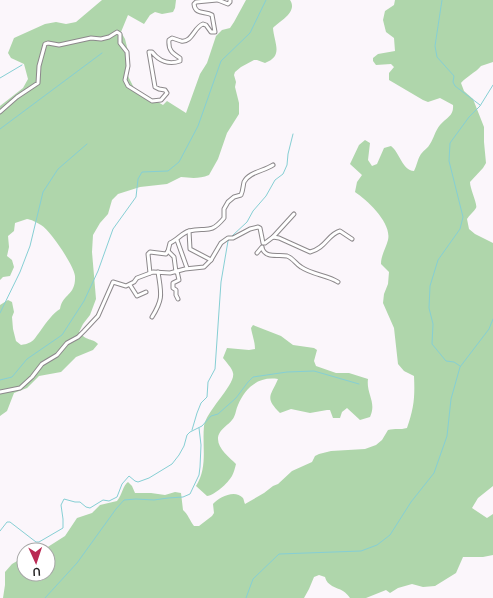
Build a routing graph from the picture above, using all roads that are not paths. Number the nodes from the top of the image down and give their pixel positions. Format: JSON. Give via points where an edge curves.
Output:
{"nodes":[{"id":1,"x":218,"y":0,"type":"edge"},
{"id":2,"x":230,"y":0,"type":"edge"},
{"id":3,"x":0,"y":112,"type":"edge"},
{"id":4,"x":273,"y":165,"type":"dead end"},
{"id":5,"x":294,"y":214,"type":"dead end"},
{"id":6,"x":189,"y":231,"type":"junction"},
{"id":7,"x":273,"y":237,"type":"junction"},
{"id":8,"x":352,"y":239,"type":"dead end"},
{"id":9,"x":176,"y":240,"type":"junction"},
{"id":10,"x":264,"y":244,"type":"junction"},
{"id":11,"x":262,"y":248,"type":"junction"},
{"id":12,"x":168,"y":251,"type":"junction"},
{"id":13,"x":257,"y":253,"type":"dead end"},
{"id":14,"x":211,"y":260,"type":"junction"},
{"id":15,"x":187,"y":268,"type":"junction"},
{"id":16,"x":158,"y":272,"type":"junction"},
{"id":17,"x":176,"y":272,"type":"junction"},
{"id":18,"x":150,"y":273,"type":"junction"},
{"id":19,"x":338,"y":282,"type":"dead end"},
{"id":20,"x":130,"y":285,"type":"junction"},
{"id":21,"x":146,"y":292,"type":"dead end"},
{"id":22,"x":178,"y":299,"type":"dead end"},
{"id":23,"x":152,"y":317,"type":"dead end"},
{"id":24,"x":0,"y":392,"type":"edge"}],
"edges":[{"from":1,"to":2,"type":"street","via":[[228,4]]},
{"from":1,"to":3,"type":"street","via":[[194,4],[194,8],[199,12],[212,15],[215,32],[211,32],[203,24],[185,41],[172,38],[169,40],[170,51],[180,58],[180,61],[164,62],[149,52],[156,86],[167,93],[161,100],[148,100],[126,83],[127,52],[120,43],[120,34],[117,32],[102,39],[91,38],[60,45],[45,44],[39,66],[38,83]]},
{"from":4,"to":6,"type":"street","via":[[256,172],[244,182],[241,196],[230,200],[224,208],[224,218],[216,226],[207,230]]},
{"from":5,"to":7,"type":"street"},
{"from":6,"to":9,"type":"street"},
{"from":6,"to":14,"type":"street","via":[[190,249]]},
{"from":7,"to":8,"type":"street","via":[[310,252],[321,248],[337,232]]},
{"from":7,"to":10,"type":"street"},
{"from":9,"to":12,"type":"street","via":[[170,243]]},
{"from":9,"to":15,"type":"street"},
{"from":10,"to":11,"type":"street"},
{"from":10,"to":14,"type":"street","via":[[258,226],[228,238],[218,246]]},
{"from":11,"to":13,"type":"street"},
{"from":11,"to":19,"type":"street","via":[[265,253],[286,256],[302,268]]},
{"from":12,"to":17,"type":"street","via":[[174,257]]},
{"from":12,"to":18,"type":"street","via":[[166,254],[148,254]]},
{"from":14,"to":15,"type":"street","via":[[204,267]]},
{"from":15,"to":17,"type":"street"},
{"from":16,"to":17,"type":"street"},
{"from":16,"to":18,"type":"street"},
{"from":16,"to":23,"type":"street","via":[[160,306]]},
{"from":17,"to":22,"type":"street","via":[[179,280],[174,283],[173,288]]},
{"from":18,"to":20,"type":"street","via":[[137,278]]},
{"from":20,"to":21,"type":"street","via":[[137,296]]},
{"from":20,"to":24,"type":"street","via":[[124,286],[113,282],[98,316],[78,337],[42,364],[20,388]]}]}
